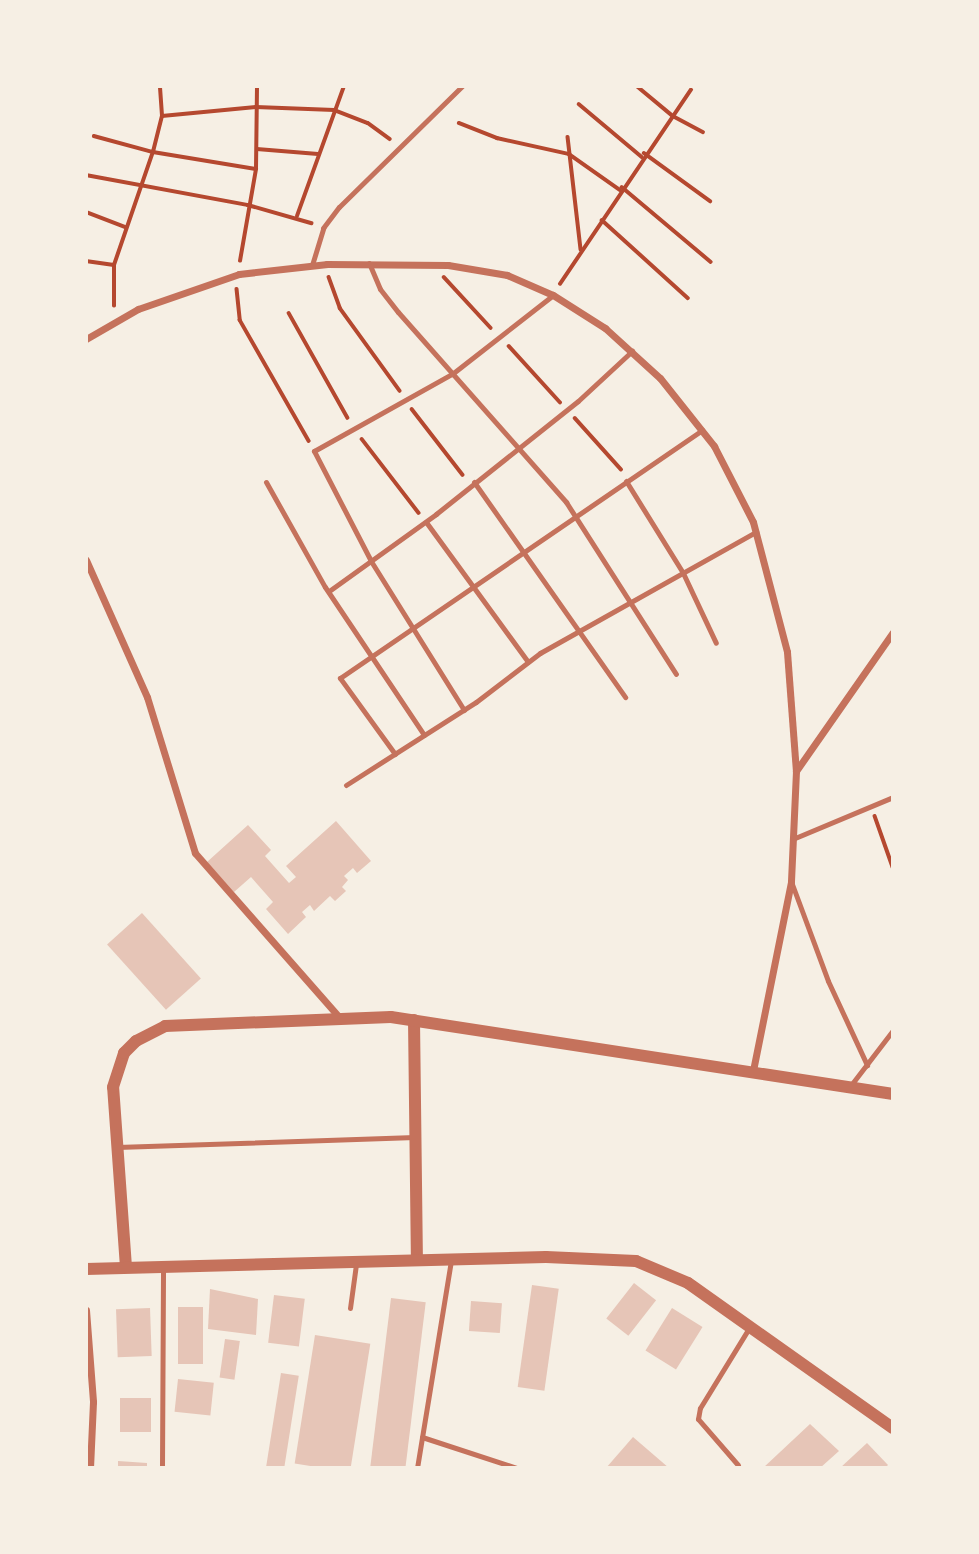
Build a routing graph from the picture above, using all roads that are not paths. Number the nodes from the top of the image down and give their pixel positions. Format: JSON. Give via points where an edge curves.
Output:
{"nodes":[{"id":1,"x":462,"y":86,"type":"edge"},
{"id":2,"x":369,"y":263,"type":"junction"},
{"id":3,"x":312,"y":265,"type":"junction"},
{"id":4,"x":553,"y":295,"type":"junction"},
{"id":5,"x":86,"y":340,"type":"edge"},
{"id":6,"x":632,"y":351,"type":"junction"},
{"id":7,"x":452,"y":374,"type":"junction"},
{"id":8,"x":702,"y":430,"type":"junction"},
{"id":9,"x":518,"y":447,"type":"junction"},
{"id":10,"x":626,"y":481,"type":"junction"},
{"id":11,"x":266,"y":482,"type":"dead end"},
{"id":12,"x":472,"y":484,"type":"junction"},
{"id":13,"x":575,"y":516,"type":"junction"},
{"id":14,"x":426,"y":522,"type":"junction"},
{"id":15,"x":756,"y":532,"type":"junction"},
{"id":16,"x":524,"y":551,"type":"junction"},
{"id":17,"x":86,"y":560,"type":"edge"},
{"id":18,"x":371,"y":561,"type":"junction"},
{"id":19,"x":683,"y":573,"type":"junction"},
{"id":20,"x":475,"y":583,"type":"junction"},
{"id":21,"x":329,"y":591,"type":"junction"},
{"id":22,"x":631,"y":602,"type":"junction"},
{"id":23,"x":412,"y":627,"type":"junction"},
{"id":24,"x":576,"y":632,"type":"junction"},
{"id":25,"x":893,"y":632,"type":"edge"},
{"id":26,"x":716,"y":643,"type":"dead end"},
{"id":27,"x":373,"y":656,"type":"junction"},
{"id":28,"x":528,"y":662,"type":"junction"},
{"id":29,"x":676,"y":674,"type":"dead end"},
{"id":30,"x":625,"y":697,"type":"dead end"},
{"id":31,"x":464,"y":710,"type":"junction"},
{"id":32,"x":424,"y":735,"type":"junction"},
{"id":33,"x":396,"y":754,"type":"junction"},
{"id":34,"x":796,"y":771,"type":"junction"},
{"id":35,"x":346,"y":785,"type":"dead end"},
{"id":36,"x":893,"y":797,"type":"edge"},
{"id":37,"x":794,"y":838,"type":"junction"},
{"id":38,"x":791,"y":882,"type":"junction"},
{"id":39,"x":339,"y":1017,"type":"junction"},
{"id":40,"x":414,"y":1020,"type":"junction"},
{"id":41,"x":893,"y":1030,"type":"edge"},
{"id":42,"x":867,"y":1065,"type":"junction"},
{"id":43,"x":753,"y":1071,"type":"junction"},
{"id":44,"x":849,"y":1088,"type":"junction"},
{"id":45,"x":893,"y":1094,"type":"edge"},
{"id":46,"x":415,"y":1137,"type":"junction"},
{"id":47,"x":115,"y":1147,"type":"junction"},
{"id":48,"x":451,"y":1258,"type":"junction"},
{"id":49,"x":417,"y":1259,"type":"junction"},
{"id":50,"x":356,"y":1260,"type":"junction"},
{"id":51,"x":163,"y":1266,"type":"junction"},
{"id":52,"x":126,"y":1267,"type":"junction"},
{"id":53,"x":86,"y":1269,"type":"edge"},
{"id":54,"x":350,"y":1308,"type":"dead end"},
{"id":55,"x":86,"y":1310,"type":"edge"},
{"id":56,"x":751,"y":1326,"type":"junction"},
{"id":57,"x":893,"y":1428,"type":"edge"},
{"id":58,"x":422,"y":1437,"type":"junction"},
{"id":59,"x":738,"y":1465,"type":"dead end"},
{"id":60,"x":162,"y":1466,"type":"dead end"},
{"id":61,"x":90,"y":1468,"type":"edge"},
{"id":62,"x":417,"y":1468,"type":"edge"},
{"id":63,"x":517,"y":1468,"type":"edge"}],
"edges":[{"from":1,"to":3,"type":"lane","via":[[323,228]]},
{"from":2,"to":3,"type":"street"},
{"from":2,"to":4,"type":"street","via":[[434,264],[495,272]]},
{"from":2,"to":7,"type":"lane","via":[[380,289]]},
{"from":3,"to":5,"type":"street","via":[[239,274],[170,296]]},
{"from":4,"to":6,"type":"street"},
{"from":4,"to":7,"type":"lane"},
{"from":6,"to":8,"type":"street"},
{"from":6,"to":9,"type":"lane"},
{"from":7,"to":9,"type":"lane"},
{"from":7,"to":18,"type":"lane","via":[[314,451]]},
{"from":8,"to":10,"type":"lane"},
{"from":8,"to":15,"type":"street"},
{"from":9,"to":12,"type":"lane"},
{"from":9,"to":13,"type":"lane"},
{"from":10,"to":13,"type":"lane"},
{"from":10,"to":19,"type":"lane"},
{"from":11,"to":21,"type":"lane"},
{"from":12,"to":14,"type":"lane"},
{"from":12,"to":16,"type":"lane"},
{"from":13,"to":16,"type":"lane"},
{"from":13,"to":22,"type":"lane"},
{"from":14,"to":18,"type":"lane"},
{"from":14,"to":20,"type":"lane"},
{"from":15,"to":19,"type":"lane"},
{"from":15,"to":34,"type":"street","via":[[787,652]]},
{"from":16,"to":20,"type":"lane"},
{"from":16,"to":24,"type":"lane"},
{"from":17,"to":39,"type":"street","via":[[147,697],[195,853]]},
{"from":18,"to":21,"type":"lane"},
{"from":18,"to":23,"type":"lane"},
{"from":19,"to":22,"type":"lane"},
{"from":19,"to":26,"type":"lane"},
{"from":20,"to":23,"type":"lane"},
{"from":20,"to":28,"type":"lane"},
{"from":21,"to":27,"type":"lane"},
{"from":22,"to":24,"type":"lane"},
{"from":22,"to":29,"type":"lane"},
{"from":23,"to":27,"type":"lane"},
{"from":23,"to":31,"type":"lane"},
{"from":24,"to":28,"type":"lane"},
{"from":24,"to":30,"type":"lane"},
{"from":25,"to":34,"type":"street"},
{"from":27,"to":32,"type":"lane"},
{"from":27,"to":33,"type":"lane","via":[[340,678]]},
{"from":28,"to":31,"type":"lane"},
{"from":31,"to":32,"type":"lane"},
{"from":32,"to":33,"type":"lane"},
{"from":33,"to":35,"type":"lane"},
{"from":34,"to":37,"type":"street"},
{"from":36,"to":37,"type":"lane"},
{"from":37,"to":38,"type":"street"},
{"from":38,"to":42,"type":"lane","via":[[828,981]]},
{"from":38,"to":43,"type":"street"},
{"from":39,"to":40,"type":"street"},
{"from":39,"to":47,"type":"street","via":[[182,1025],[150,1032],[124,1053],[117,1068]]},
{"from":40,"to":43,"type":"street"},
{"from":40,"to":46,"type":"street"},
{"from":41,"to":42,"type":"lane"},
{"from":42,"to":44,"type":"lane"},
{"from":43,"to":44,"type":"street"},
{"from":44,"to":45,"type":"street"},
{"from":46,"to":47,"type":"lane"},
{"from":46,"to":49,"type":"street"},
{"from":47,"to":52,"type":"street"},
{"from":48,"to":49,"type":"street"},
{"from":48,"to":56,"type":"street","via":[[636,1261],[688,1283]]},
{"from":48,"to":58,"type":"lane"},
{"from":49,"to":50,"type":"street"},
{"from":50,"to":51,"type":"street"},
{"from":50,"to":54,"type":"lane"},
{"from":51,"to":52,"type":"street"},
{"from":51,"to":60,"type":"lane"},
{"from":52,"to":53,"type":"street"},
{"from":55,"to":61,"type":"street","via":[[93,1402]]},
{"from":56,"to":57,"type":"street"},
{"from":56,"to":59,"type":"lane","via":[[700,1408],[698,1419]]},
{"from":58,"to":62,"type":"lane"},
{"from":58,"to":63,"type":"lane"}]}
